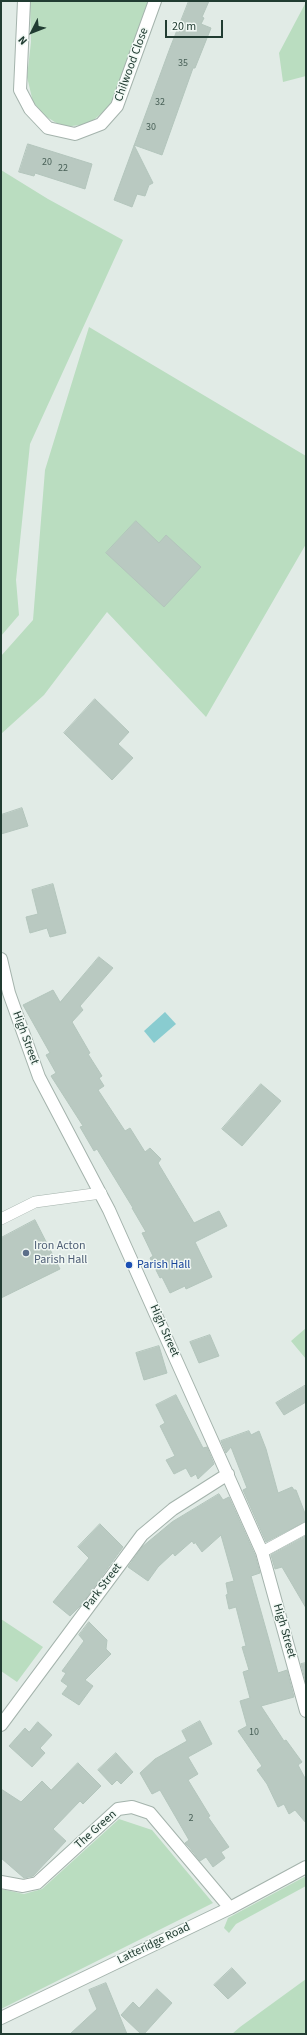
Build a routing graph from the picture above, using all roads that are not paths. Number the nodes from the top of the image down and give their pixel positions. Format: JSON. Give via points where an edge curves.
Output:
{"nodes":[{"id":1,"x":24,"y":1,"type":"edge"},
{"id":2,"x":155,"y":1,"type":"edge"},
{"id":3,"x":1,"y":959,"type":"edge"},
{"id":4,"x":101,"y":1193,"type":"junction"},
{"id":5,"x":1,"y":1219,"type":"edge"},
{"id":6,"x":228,"y":1474,"type":"junction"},
{"id":7,"x":306,"y":1528,"type":"edge"},
{"id":8,"x":262,"y":1552,"type":"junction"},
{"id":9,"x":306,"y":1711,"type":"edge"},
{"id":10,"x":1,"y":1725,"type":"edge"},
{"id":11,"x":306,"y":1867,"type":"edge"},
{"id":12,"x":1,"y":1882,"type":"edge"},
{"id":13,"x":230,"y":1908,"type":"junction"},
{"id":14,"x":1,"y":2018,"type":"edge"}],
"edges":[{"from":1,"to":2,"type":"street","name":"Chilwood Close","via":[[20,90],[30,109],[48,128],[75,134],[101,124],[117,106]]},
{"from":3,"to":4,"type":"street","name":"High Street","via":[[9,993],[39,1077]]},
{"from":4,"to":5,"type":"lane","via":[[35,1202]]},
{"from":4,"to":6,"type":"street","name":"High Street"},
{"from":6,"to":8,"type":"street","name":"High Street"},
{"from":6,"to":10,"type":"street","name":"Park Street","via":[[173,1509],[142,1535]]},
{"from":7,"to":8,"type":"lane"},
{"from":8,"to":9,"type":"street","name":"High Street"},
{"from":11,"to":13,"type":"street","name":"Latteridge Road"},
{"from":12,"to":13,"type":"street","name":"The Green","via":[[23,1886],[37,1883],[118,1809],[132,1807],[150,1814]]},
{"from":13,"to":14,"type":"street","name":"Latteridge Road"}]}
